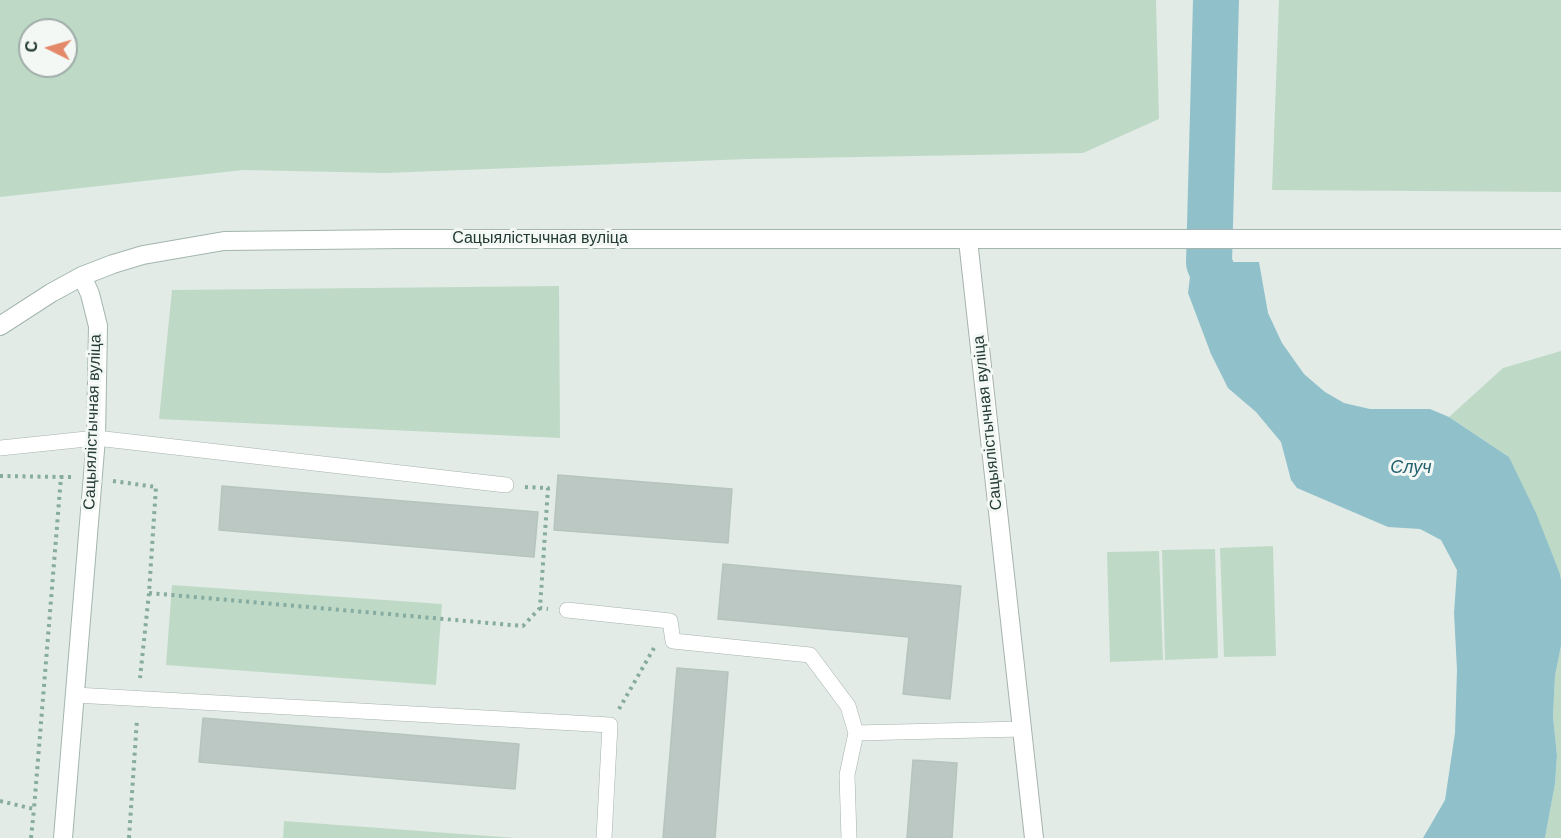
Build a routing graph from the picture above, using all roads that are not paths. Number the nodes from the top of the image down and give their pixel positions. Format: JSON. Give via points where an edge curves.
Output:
{"nodes":[{"id":1,"x":1561,"y":239,"type":"edge"},
{"id":2,"x":968,"y":240,"type":"junction"},
{"id":3,"x":82,"y":276,"type":"junction"},
{"id":4,"x":0,"y":326,"type":"edge"},
{"id":5,"x":96,"y":438,"type":"junction"},
{"id":6,"x":0,"y":448,"type":"edge"},
{"id":7,"x":506,"y":485,"type":"road end"},
{"id":8,"x":567,"y":610,"type":"road end"},
{"id":9,"x":75,"y":695,"type":"junction"},
{"id":10,"x":1022,"y":729,"type":"junction"},
{"id":11,"x":856,"y":733,"type":"junction"},
{"id":12,"x":63,"y":838,"type":"edge"},
{"id":13,"x":604,"y":838,"type":"edge"},
{"id":14,"x":849,"y":838,"type":"edge"},
{"id":15,"x":1034,"y":838,"type":"edge"}],
"edges":[{"from":1,"to":2,"type":"main road"},
{"from":2,"to":3,"type":"main road","name":"Сацыялістычная вуліца","via":[[224,240],[143,255]]},
{"from":2,"to":10,"type":"main road","name":"Сацыялістычная вуліца"},
{"from":3,"to":4,"type":"main road"},
{"from":3,"to":5,"type":"main road","name":"Сацыялістычная вуліца","via":[[98,326]]},
{"from":5,"to":6,"type":"lane"},
{"from":5,"to":7,"type":"lane"},
{"from":5,"to":9,"type":"main road","name":"Сацыялістычная вуліца"},
{"from":8,"to":11,"type":"lane","via":[[670,621],[673,640],[810,655],[848,706]]},
{"from":9,"to":12,"type":"main road","name":"Сацыялістычная вуліца"},
{"from":9,"to":13,"type":"lane","via":[[610,725]]},
{"from":10,"to":11,"type":"lane"},
{"from":10,"to":15,"type":"main road","name":"Сацыялістычная вуліца"},
{"from":11,"to":14,"type":"lane","via":[[847,775]]}]}
